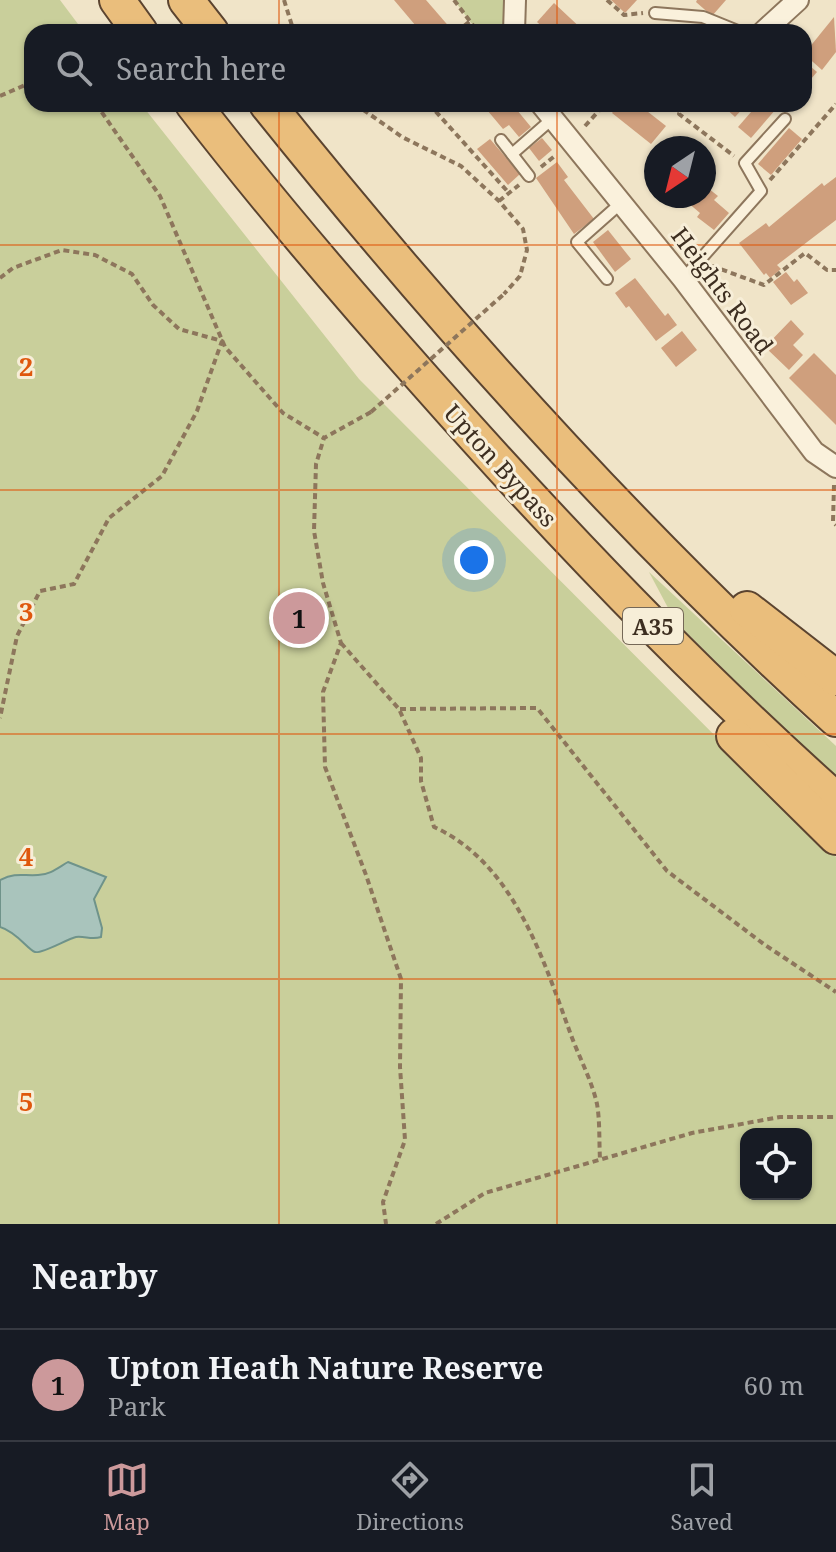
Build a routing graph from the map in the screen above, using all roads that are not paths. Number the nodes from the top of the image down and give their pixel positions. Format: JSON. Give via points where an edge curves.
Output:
{"nodes":[{"id":1,"x":117,"y":0,"type":"edge"},
{"id":2,"x":186,"y":0,"type":"edge"},
{"id":3,"x":515,"y":0,"type":"edge"},
{"id":4,"x":798,"y":0,"type":"edge"},
{"id":5,"x":655,"y":13,"type":"road end"},
{"id":6,"x":134,"y":24,"type":"edge"},
{"id":7,"x":205,"y":24,"type":"edge"},
{"id":8,"x":514,"y":24,"type":"edge"},
{"id":9,"x":720,"y":24,"type":"edge"},
{"id":10,"x":772,"y":24,"type":"edge"},
{"id":11,"x":199,"y":112,"type":"edge"},
{"id":12,"x":274,"y":112,"type":"edge"},
{"id":13,"x":545,"y":112,"type":"edge"},
{"id":14,"x":547,"y":112,"type":"edge"},
{"id":15,"x":785,"y":119,"type":"dead end"},
{"id":16,"x":501,"y":140,"type":"dead end"},
{"id":17,"x":512,"y":154,"type":"junction"},
{"id":18,"x":529,"y":176,"type":"dead end"},
{"id":19,"x":621,"y":203,"type":"junction"},
{"id":20,"x":607,"y":279,"type":"dead end"},
{"id":21,"x":683,"y":279,"type":"junction"},
{"id":22,"x":479,"y":443,"type":"junction"},
{"id":23,"x":559,"y":447,"type":"junction"},
{"id":24,"x":836,"y":467,"type":"edge"},
{"id":25,"x":836,"y":678,"type":"edge"},
{"id":26,"x":836,"y":719,"type":"edge"},
{"id":27,"x":836,"y":800,"type":"edge"},
{"id":28,"x":836,"y":837,"type":"edge"}],
"edges":[{"from":1,"to":6,"type":"highway"},
{"from":2,"to":7,"type":"highway"},
{"from":3,"to":8,"type":"street"},
{"from":4,"to":10,"type":"street"},
{"from":5,"to":9,"type":"lane","via":[[703,17]]},
{"from":11,"to":22,"type":"highway","name":"Upton Bypass","number":"A35"},
{"from":12,"to":23,"type":"highway","number":"A35","via":[[430,302]]},
{"from":13,"to":17,"type":"lane"},
{"from":14,"to":19,"type":"street","name":"Heights Road"},
{"from":15,"to":21,"type":"lane","via":[[745,163],[761,191]]},
{"from":16,"to":17,"type":"lane"},
{"from":17,"to":18,"type":"lane"},
{"from":19,"to":20,"type":"lane","via":[[577,242]]},
{"from":19,"to":21,"type":"street","name":"Heights Road"},
{"from":21,"to":24,"type":"street","name":"Heights Road","via":[[814,452]]},
{"from":22,"to":27,"type":"highway","name":"Upton Bypass","number":"A35","via":[[622,596]]},
{"from":22,"to":28,"type":"highway","number":"A35","via":[[578,570]]},
{"from":23,"to":25,"type":"highway","number":"A35"},
{"from":23,"to":26,"type":"highway","number":"A35"}]}
